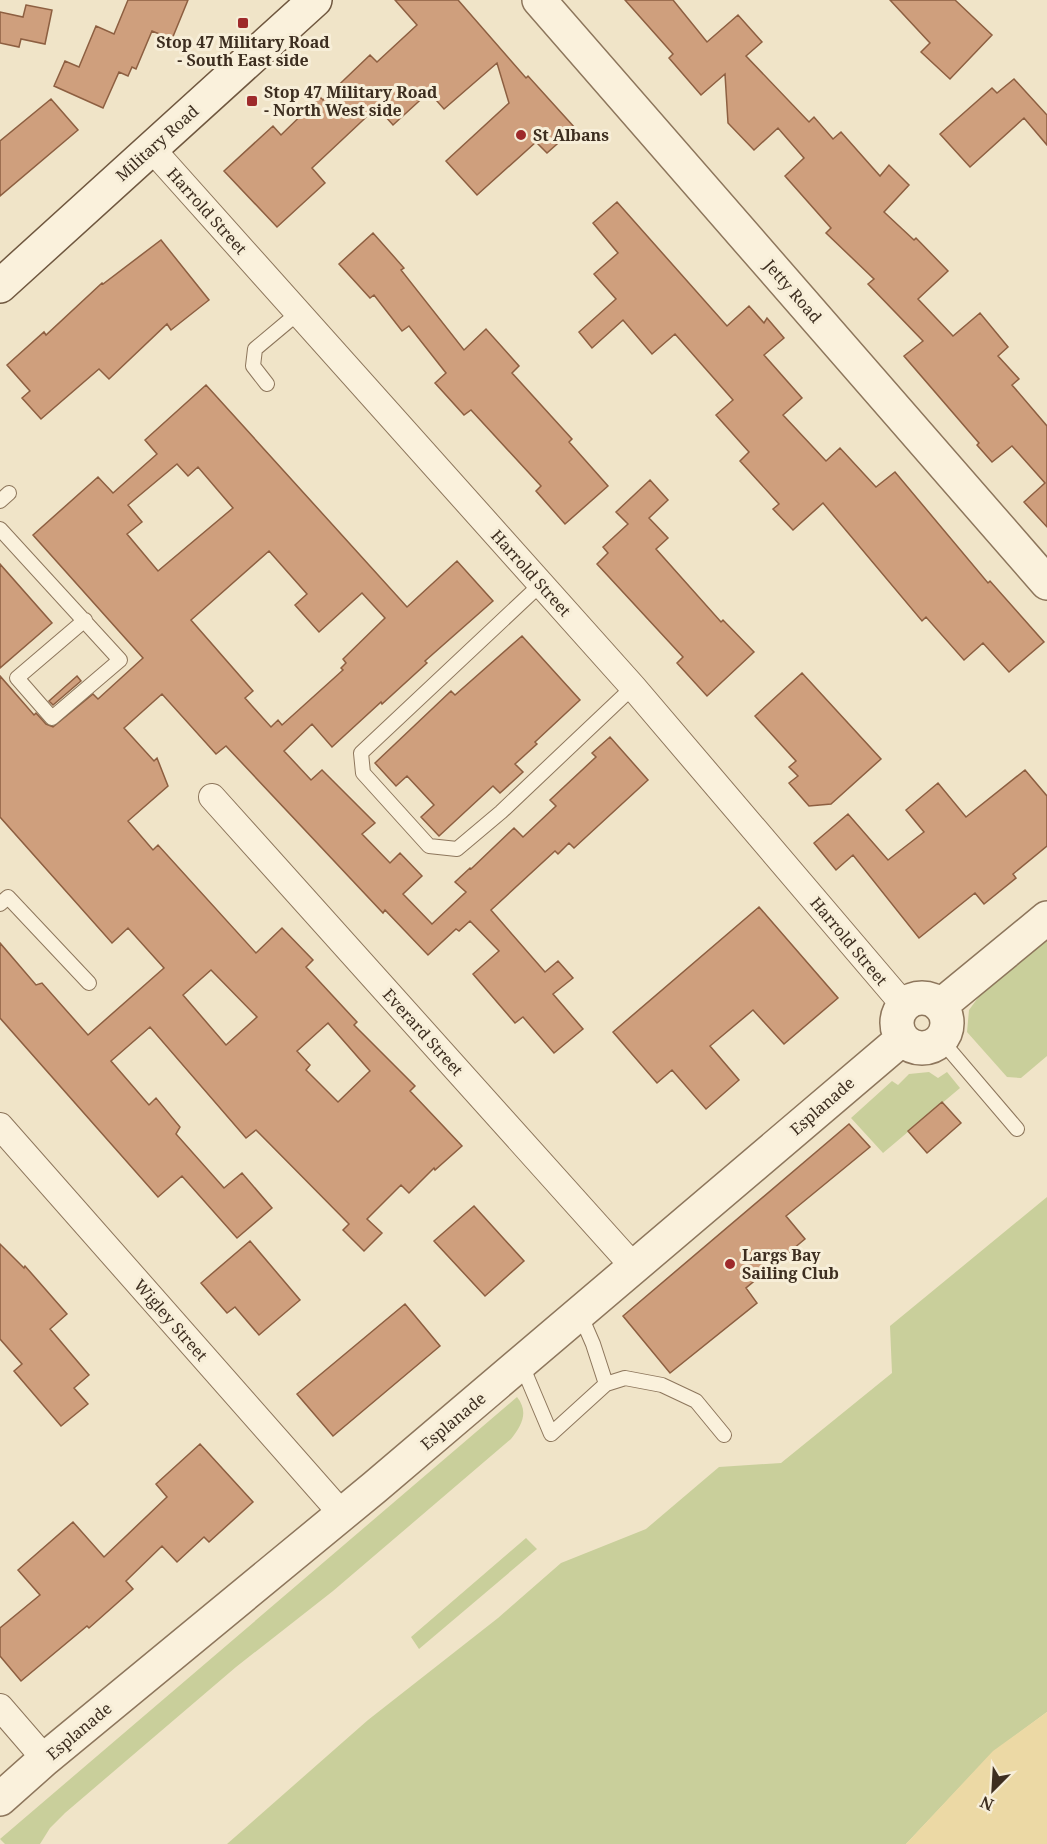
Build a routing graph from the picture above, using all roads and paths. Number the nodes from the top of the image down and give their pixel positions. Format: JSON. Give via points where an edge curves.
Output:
{"nodes":[{"id":1,"x":315,"y":0,"type":"edge"},
{"id":2,"x":539,"y":0,"type":"edge"},
{"id":3,"x":151,"y":148,"type":"junction"},
{"id":4,"x":0,"y":286,"type":"edge"},
{"id":5,"x":298,"y":313,"type":"junction"},
{"id":6,"x":267,"y":384,"type":"dead end"},
{"id":7,"x":0,"y":529,"type":"edge"},
{"id":8,"x":1047,"y":583,"type":"edge"},
{"id":9,"x":541,"y":584,"type":"junction"},
{"id":10,"x":85,"y":620,"type":"junction"},
{"id":11,"x":633,"y":687,"type":"junction"},
{"id":12,"x":212,"y":797,"type":"dead end"},
{"id":13,"x":0,"y":904,"type":"edge"},
{"id":14,"x":1047,"y":918,"type":"edge"},
{"id":15,"x":89,"y":983,"type":"dead end"},
{"id":16,"x":904,"y":1005,"type":"junction"},
{"id":17,"x":940,"y":1006,"type":"junction"},
{"id":18,"x":902,"y":1039,"type":"junction"},
{"id":19,"x":941,"y":1040,"type":"junction"},
{"id":20,"x":0,"y":1126,"type":"edge"},
{"id":21,"x":1017,"y":1129,"type":"dead end"},
{"id":22,"x":634,"y":1267,"type":"junction"},
{"id":23,"x":579,"y":1312,"type":"junction"},
{"id":24,"x":521,"y":1363,"type":"junction"},
{"id":25,"x":606,"y":1384,"type":"junction"},
{"id":26,"x":724,"y":1436,"type":"dead end"},
{"id":27,"x":342,"y":1514,"type":"junction"},
{"id":28,"x":0,"y":1707,"type":"edge"},
{"id":29,"x":45,"y":1759,"type":"junction"},
{"id":30,"x":0,"y":1799,"type":"edge"}],
"edges":[{"from":1,"to":3,"type":"street","name":"Military Road"},
{"from":2,"to":8,"type":"street","name":"Jetty Road"},
{"from":3,"to":4,"type":"street","name":"Military Road"},
{"from":3,"to":5,"type":"street","name":"Harrold Street"},
{"from":5,"to":6,"type":"lane","via":[[255,349],[253,366]]},
{"from":5,"to":9,"type":"street","name":"Harrold Street"},
{"from":7,"to":10,"type":"lane"},
{"from":9,"to":11,"type":"street","name":"Harrold Street"},
{"from":9,"to":11,"type":"lane","via":[[362,753],[363,773],[429,846],[457,849]]},
{"from":10,"to":10,"type":"lane","via":[[120,660],[52,718],[17,678]]},
{"from":11,"to":16,"type":"street","name":"Harrold Street"},
{"from":12,"to":22,"type":"street","name":"Everard Street"},
{"from":13,"to":15,"type":"lane","via":[[8,897]]},
{"from":14,"to":17,"type":"street"},
{"from":16,"to":17,"type":"street","via":[[925,998]]},
{"from":16,"to":18,"type":"street","via":[[896,1020]]},
{"from":17,"to":19,"type":"street","via":[[947,1021]]},
{"from":18,"to":19,"type":"street","via":[[918,1049]]},
{"from":18,"to":22,"type":"street","name":"Esplanade"},
{"from":19,"to":21,"type":"lane"},
{"from":20,"to":27,"type":"street","name":"Wigley Street"},
{"from":22,"to":23,"type":"street","name":"Esplanade"},
{"from":23,"to":24,"type":"street","name":"Esplanade"},
{"from":23,"to":25,"type":"lane"},
{"from":24,"to":25,"type":"lane","via":[[551,1434]]},
{"from":24,"to":27,"type":"street","name":"Esplanade"},
{"from":25,"to":26,"type":"lane","via":[[626,1378],[662,1385],[696,1401]]},
{"from":27,"to":29,"type":"street","name":"Esplanade"},
{"from":28,"to":29,"type":"street"},
{"from":29,"to":30,"type":"street","name":"Esplanade"}]}
